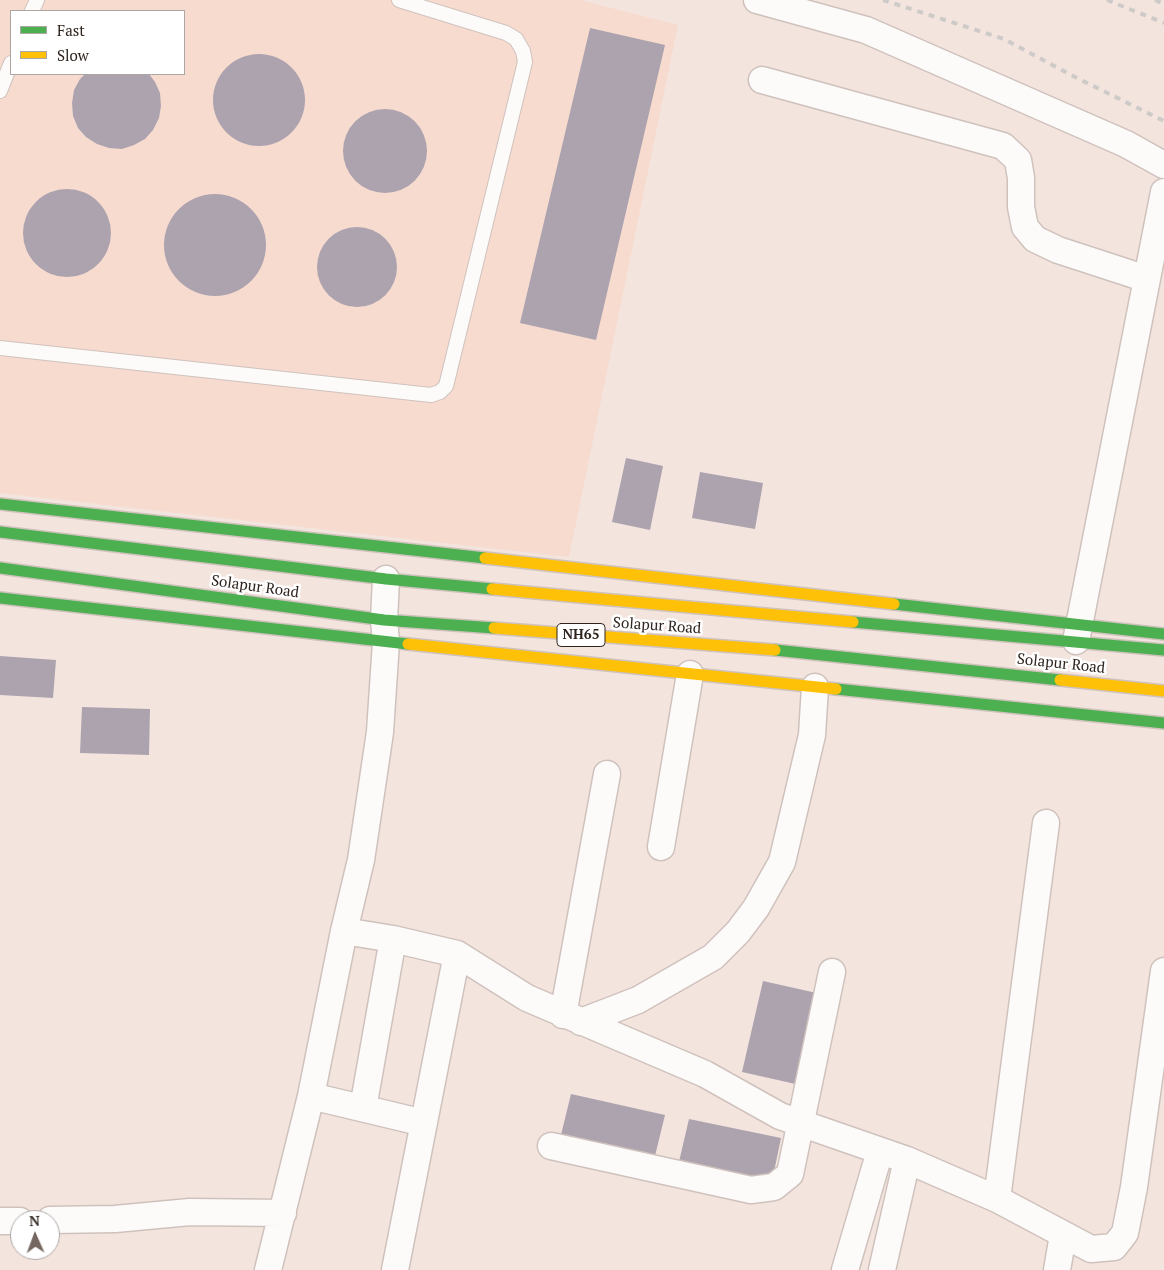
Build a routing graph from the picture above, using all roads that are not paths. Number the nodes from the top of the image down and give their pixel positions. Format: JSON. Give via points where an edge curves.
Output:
{"nodes":[{"id":1,"x":399,"y":0,"type":"edge"},
{"id":2,"x":757,"y":0,"type":"edge"},
{"id":3,"x":10,"y":66,"type":"edge"},
{"id":4,"x":762,"y":80,"type":"dead end"},
{"id":5,"x":0,"y":91,"type":"edge"},
{"id":6,"x":1164,"y":165,"type":"edge"},
{"id":7,"x":1164,"y":192,"type":"edge"},
{"id":8,"x":1147,"y":279,"type":"junction"},
{"id":9,"x":0,"y":348,"type":"edge"},
{"id":10,"x":0,"y":504,"type":"edge"},
{"id":11,"x":0,"y":532,"type":"edge"},
{"id":12,"x":0,"y":568,"type":"edge"},
{"id":13,"x":386,"y":579,"type":"junction"},
{"id":14,"x":0,"y":598,"type":"edge"},
{"id":15,"x":385,"y":631,"type":"junction"},
{"id":16,"x":1078,"y":632,"type":"junction"},
{"id":17,"x":1164,"y":634,"type":"edge"},
{"id":18,"x":1164,"y":650,"type":"edge"},
{"id":19,"x":690,"y":674,"type":"junction"},
{"id":20,"x":815,"y":687,"type":"junction"},
{"id":21,"x":1164,"y":691,"type":"edge"},
{"id":22,"x":1164,"y":723,"type":"edge"},
{"id":23,"x":607,"y":774,"type":"dead end"},
{"id":24,"x":1046,"y":823,"type":"dead end"},
{"id":25,"x":661,"y":846,"type":"dead end"},
{"id":26,"x":344,"y":931,"type":"junction"},
{"id":27,"x":394,"y":939,"type":"junction"},
{"id":28,"x":457,"y":954,"type":"junction"},
{"id":29,"x":1164,"y":970,"type":"edge"},
{"id":30,"x":832,"y":972,"type":"dead end"},
{"id":31,"x":572,"y":1018,"type":"junction"},
{"id":32,"x":311,"y":1096,"type":"junction"},
{"id":33,"x":363,"y":1108,"type":"junction"},
{"id":34,"x":424,"y":1123,"type":"junction"},
{"id":35,"x":801,"y":1124,"type":"junction"},
{"id":36,"x":551,"y":1146,"type":"dead end"},
{"id":37,"x":880,"y":1151,"type":"junction"},
{"id":38,"x":907,"y":1160,"type":"junction"},
{"id":39,"x":997,"y":1199,"type":"junction"},
{"id":40,"x":283,"y":1213,"type":"junction"},
{"id":41,"x":60,"y":1220,"type":"edge"},
{"id":42,"x":1063,"y":1235,"type":"junction"},
{"id":43,"x":268,"y":1270,"type":"edge"},
{"id":44,"x":395,"y":1270,"type":"edge"},
{"id":45,"x":845,"y":1270,"type":"edge"},
{"id":46,"x":882,"y":1270,"type":"edge"},
{"id":47,"x":1057,"y":1270,"type":"edge"}],
"edges":[{"from":1,"to":9,"type":"lane","via":[[506,34],[520,45],[525,62],[446,386],[440,392],[431,394]]},
{"from":2,"to":6,"type":"street","via":[[866,30],[1126,144]]},
{"from":3,"to":5,"type":"lane"},
{"from":4,"to":8,"type":"street","via":[[1003,146],[1018,160],[1025,227],[1035,239],[1058,250]]},
{"from":7,"to":8,"type":"street"},
{"from":8,"to":16,"type":"street"},
{"from":10,"to":16,"type":"main road"},
{"from":11,"to":13,"type":"main road","name":"Solapur Road"},
{"from":12,"to":15,"type":"main road","name":"Solapur Road","number":"NH65"},
{"from":13,"to":15,"type":"street"},
{"from":13,"to":16,"type":"main road","name":"Solapur Road"},
{"from":14,"to":15,"type":"main road"},
{"from":15,"to":19,"type":"main road"},
{"from":15,"to":21,"type":"main road","name":"Solapur Road","number":"NH65","via":[[814,653]]},
{"from":15,"to":26,"type":"street","via":[[380,732],[361,860]]},
{"from":16,"to":17,"type":"main road"},
{"from":16,"to":18,"type":"main road","name":"Solapur Road"},
{"from":19,"to":20,"type":"main road"},
{"from":19,"to":25,"type":"street"},
{"from":20,"to":22,"type":"main road"},
{"from":20,"to":31,"type":"street","via":[[812,735],[782,862],[756,908],[714,958],[638,1000]]},
{"from":23,"to":31,"type":"street"},
{"from":24,"to":39,"type":"street"},
{"from":26,"to":27,"type":"street"},
{"from":26,"to":32,"type":"street"},
{"from":27,"to":28,"type":"street"},
{"from":27,"to":33,"type":"street"},
{"from":28,"to":31,"type":"street","via":[[527,998]]},
{"from":28,"to":34,"type":"street"},
{"from":29,"to":42,"type":"street","via":[[1125,1234],[1114,1247],[1091,1248]]},
{"from":30,"to":35,"type":"street"},
{"from":31,"to":35,"type":"street","via":[[706,1074],[780,1116]]},
{"from":32,"to":33,"type":"street"},
{"from":32,"to":40,"type":"street"},
{"from":33,"to":34,"type":"street"},
{"from":34,"to":44,"type":"street"},
{"from":35,"to":36,"type":"street","via":[[790,1174],[774,1187],[751,1190]]},
{"from":35,"to":37,"type":"street"},
{"from":37,"to":38,"type":"street"},
{"from":37,"to":45,"type":"street"},
{"from":38,"to":39,"type":"street"},
{"from":38,"to":46,"type":"street"},
{"from":39,"to":42,"type":"street"},
{"from":40,"to":41,"type":"street","via":[[190,1212]]},
{"from":40,"to":43,"type":"street"},
{"from":42,"to":47,"type":"street"}]}
